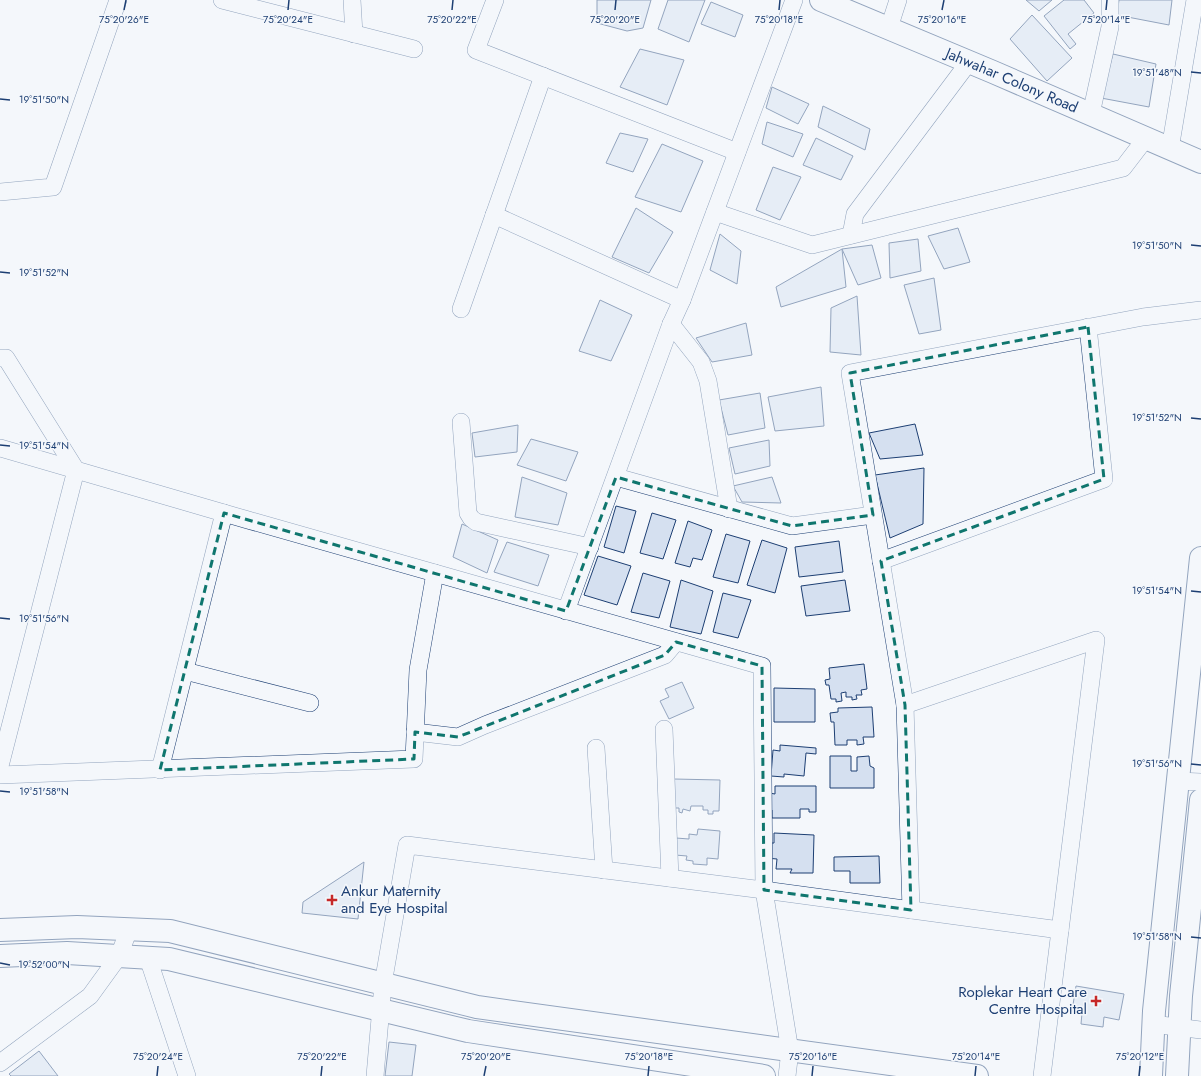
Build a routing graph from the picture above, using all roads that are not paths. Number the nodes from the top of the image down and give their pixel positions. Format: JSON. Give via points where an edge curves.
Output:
{"nodes":[{"id":1,"x":118,"y":0,"type":"edge"},
{"id":2,"x":222,"y":0,"type":"edge"},
{"id":3,"x":352,"y":0,"type":"edge"},
{"id":4,"x":495,"y":0,"type":"edge"},
{"id":5,"x":794,"y":0,"type":"edge"},
{"id":6,"x":821,"y":0,"type":"edge"},
{"id":7,"x":898,"y":0,"type":"edge"},
{"id":8,"x":1110,"y":0,"type":"edge"},
{"id":9,"x":1195,"y":0,"type":"edge"},
{"id":10,"x":889,"y":28,"type":"junction"},
{"id":11,"x":354,"y":34,"type":"junction"},
{"id":12,"x":414,"y":49,"type":"dead end"},
{"id":13,"x":969,"y":62,"type":"junction"},
{"id":14,"x":543,"y":76,"type":"junction"},
{"id":15,"x":1091,"y":114,"type":"junction"},
{"id":16,"x":1146,"y":138,"type":"junction"},
{"id":17,"x":1170,"y":149,"type":"junction"},
{"id":18,"x":737,"y":152,"type":"junction"},
{"id":19,"x":1201,"y":162,"type":"edge"},
{"id":20,"x":0,"y":192,"type":"edge"},
{"id":21,"x":715,"y":212,"type":"junction"},
{"id":22,"x":494,"y":215,"type":"junction"},
{"id":23,"x":851,"y":235,"type":"junction"},
{"id":24,"x":682,"y":300,"type":"junction"},
{"id":25,"x":461,"y":309,"type":"dead end"},
{"id":26,"x":1201,"y":310,"type":"edge"},
{"id":27,"x":671,"y":324,"type":"junction"},
{"id":28,"x":1088,"y":327,"type":"junction"},
{"id":29,"x":0,"y":358,"type":"edge"},
{"id":30,"x":462,"y":422,"type":"dead end"},
{"id":31,"x":0,"y":448,"type":"edge"},
{"id":32,"x":76,"y":470,"type":"junction"},
{"id":33,"x":616,"y":477,"type":"junction"},
{"id":34,"x":729,"y":509,"type":"junction"},
{"id":35,"x":224,"y":513,"type":"junction"},
{"id":36,"x":873,"y":514,"type":"junction"},
{"id":37,"x":590,"y":547,"type":"junction"},
{"id":38,"x":1201,"y":558,"type":"edge"},
{"id":39,"x":881,"y":561,"type":"junction"},
{"id":40,"x":435,"y":573,"type":"junction"},
{"id":41,"x":566,"y":611,"type":"junction"},
{"id":42,"x":676,"y":642,"type":"junction"},
{"id":43,"x":185,"y":671,"type":"junction"},
{"id":44,"x":310,"y":703,"type":"dead end"},
{"id":45,"x":905,"y":705,"type":"junction"},
{"id":46,"x":664,"y":728,"type":"dead end"},
{"id":47,"x":415,"y":732,"type":"junction"},
{"id":48,"x":596,"y":748,"type":"dead end"},
{"id":49,"x":0,"y":766,"type":"edge"},
{"id":50,"x":160,"y":770,"type":"junction"},
{"id":51,"x":0,"y":776,"type":"edge"},
{"id":52,"x":1178,"y":781,"type":"junction"},
{"id":53,"x":1201,"y":782,"type":"edge"},
{"id":54,"x":1201,"y":800,"type":"edge"},
{"id":55,"x":604,"y":870,"type":"junction"},
{"id":56,"x":670,"y":878,"type":"junction"},
{"id":57,"x":764,"y":890,"type":"junction"},
{"id":58,"x":911,"y":910,"type":"junction"},
{"id":59,"x":129,"y":929,"type":"junction"},
{"id":60,"x":0,"y":930,"type":"edge"},
{"id":61,"x":1060,"y":930,"type":"junction"},
{"id":62,"x":0,"y":956,"type":"edge"},
{"id":63,"x":119,"y":956,"type":"junction"},
{"id":64,"x":148,"y":958,"type":"junction"},
{"id":65,"x":383,"y":984,"type":"junction"},
{"id":66,"x":381,"y":1010,"type":"junction"},
{"id":67,"x":1153,"y":1024,"type":"junction"},
{"id":68,"x":1180,"y":1027,"type":"junction"},
{"id":69,"x":1201,"y":1030,"type":"edge"},
{"id":70,"x":790,"y":1051,"type":"junction"},
{"id":71,"x":0,"y":1063,"type":"edge"},
{"id":72,"x":187,"y":1076,"type":"edge"},
{"id":73,"x":375,"y":1076,"type":"edge"},
{"id":74,"x":764,"y":1076,"type":"edge"},
{"id":75,"x":787,"y":1076,"type":"edge"},
{"id":76,"x":977,"y":1076,"type":"edge"},
{"id":77,"x":1042,"y":1076,"type":"edge"},
{"id":78,"x":1151,"y":1076,"type":"edge"},
{"id":79,"x":1177,"y":1076,"type":"edge"}],
"edges":[{"from":1,"to":20,"type":"street","via":[[53,188]]},
{"from":2,"to":11,"type":"street"},
{"from":3,"to":11,"type":"street"},
{"from":4,"to":14,"type":"street","via":[[476,50]]},
{"from":5,"to":18,"type":"street"},
{"from":6,"to":10,"type":"street","name":"Jahwahar Colony Road"},
{"from":7,"to":10,"type":"street"},
{"from":8,"to":15,"type":"street","via":[[1110,28]]},
{"from":9,"to":17,"type":"street"},
{"from":10,"to":13,"type":"street","name":"Jahwahar Colony Road"},
{"from":11,"to":12,"type":"street"},
{"from":13,"to":15,"type":"street","name":"Jahwahar Colony Road"},
{"from":13,"to":23,"type":"street","via":[[855,214]]},
{"from":14,"to":18,"type":"street"},
{"from":14,"to":22,"type":"street"},
{"from":15,"to":16,"type":"street","name":"Jahwahar Colony Road"},
{"from":16,"to":17,"type":"street","name":"Jahwahar Colony Road"},
{"from":16,"to":23,"type":"street","via":[[1123,168]]},
{"from":17,"to":19,"type":"street","name":"Jahwahar Colony Road"},
{"from":18,"to":21,"type":"street"},
{"from":21,"to":23,"type":"street","via":[[812,245]]},
{"from":21,"to":24,"type":"street"},
{"from":22,"to":24,"type":"street"},
{"from":22,"to":25,"type":"street"},
{"from":24,"to":27,"type":"street"},
{"from":26,"to":28,"type":"street"},
{"from":27,"to":33,"type":"street"},
{"from":27,"to":34,"type":"street","via":[[701,362],[708,382]]},
{"from":28,"to":36,"type":"street","via":[[850,373]]},
{"from":28,"to":39,"type":"street","via":[[1104,479]]},
{"from":29,"to":32,"type":"street","via":[[6,358]]},
{"from":30,"to":37,"type":"street","via":[[468,513],[471,518],[476,522]]},
{"from":31,"to":32,"type":"street"},
{"from":32,"to":35,"type":"street"},
{"from":32,"to":49,"type":"street"},
{"from":33,"to":34,"type":"street"},
{"from":33,"to":37,"type":"street"},
{"from":34,"to":36,"type":"street","via":[[792,526]]},
{"from":35,"to":40,"type":"street"},
{"from":35,"to":43,"type":"street"},
{"from":36,"to":39,"type":"street"},
{"from":37,"to":41,"type":"street"},
{"from":38,"to":52,"type":"street"},
{"from":39,"to":45,"type":"street"},
{"from":40,"to":41,"type":"street"},
{"from":40,"to":47,"type":"street","via":[[418,670]]},
{"from":41,"to":42,"type":"street"},
{"from":42,"to":47,"type":"street","via":[[665,655],[458,738]]},
{"from":42,"to":57,"type":"street","via":[[762,666]]},
{"from":43,"to":44,"type":"street"},
{"from":43,"to":50,"type":"street"},
{"from":45,"to":58,"type":"street"},
{"from":45,"to":61,"type":"street","via":[[1096,640]]},
{"from":46,"to":56,"type":"street"},
{"from":47,"to":50,"type":"street","via":[[414,760]]},
{"from":48,"to":55,"type":"street"},
{"from":50,"to":51,"type":"street"},
{"from":52,"to":53,"type":"street"},
{"from":52,"to":67,"type":"street"},
{"from":54,"to":68,"type":"street"},
{"from":55,"to":56,"type":"street"},
{"from":55,"to":65,"type":"street","via":[[408,845]]},
{"from":56,"to":57,"type":"street"},
{"from":57,"to":58,"type":"street"},
{"from":57,"to":70,"type":"street"},
{"from":58,"to":61,"type":"street"},
{"from":59,"to":60,"type":"street","via":[[77,927]]},
{"from":59,"to":63,"type":"street"},
{"from":59,"to":65,"type":"street","via":[[170,930]]},
{"from":61,"to":77,"type":"street"},
{"from":62,"to":63,"type":"street","via":[[67,953]]},
{"from":63,"to":64,"type":"street"},
{"from":63,"to":71,"type":"street","via":[[90,996]]},
{"from":64,"to":66,"type":"street","via":[[169,959]]},
{"from":64,"to":72,"type":"street"},
{"from":65,"to":66,"type":"street"},
{"from":65,"to":70,"type":"street","via":[[476,1007]]},
{"from":66,"to":73,"type":"street"},
{"from":66,"to":74,"type":"street","via":[[468,1031]]},
{"from":67,"to":68,"type":"street"},
{"from":67,"to":78,"type":"street"},
{"from":68,"to":69,"type":"street"},
{"from":68,"to":79,"type":"street"},
{"from":70,"to":75,"type":"street"},
{"from":70,"to":76,"type":"street"}]}
